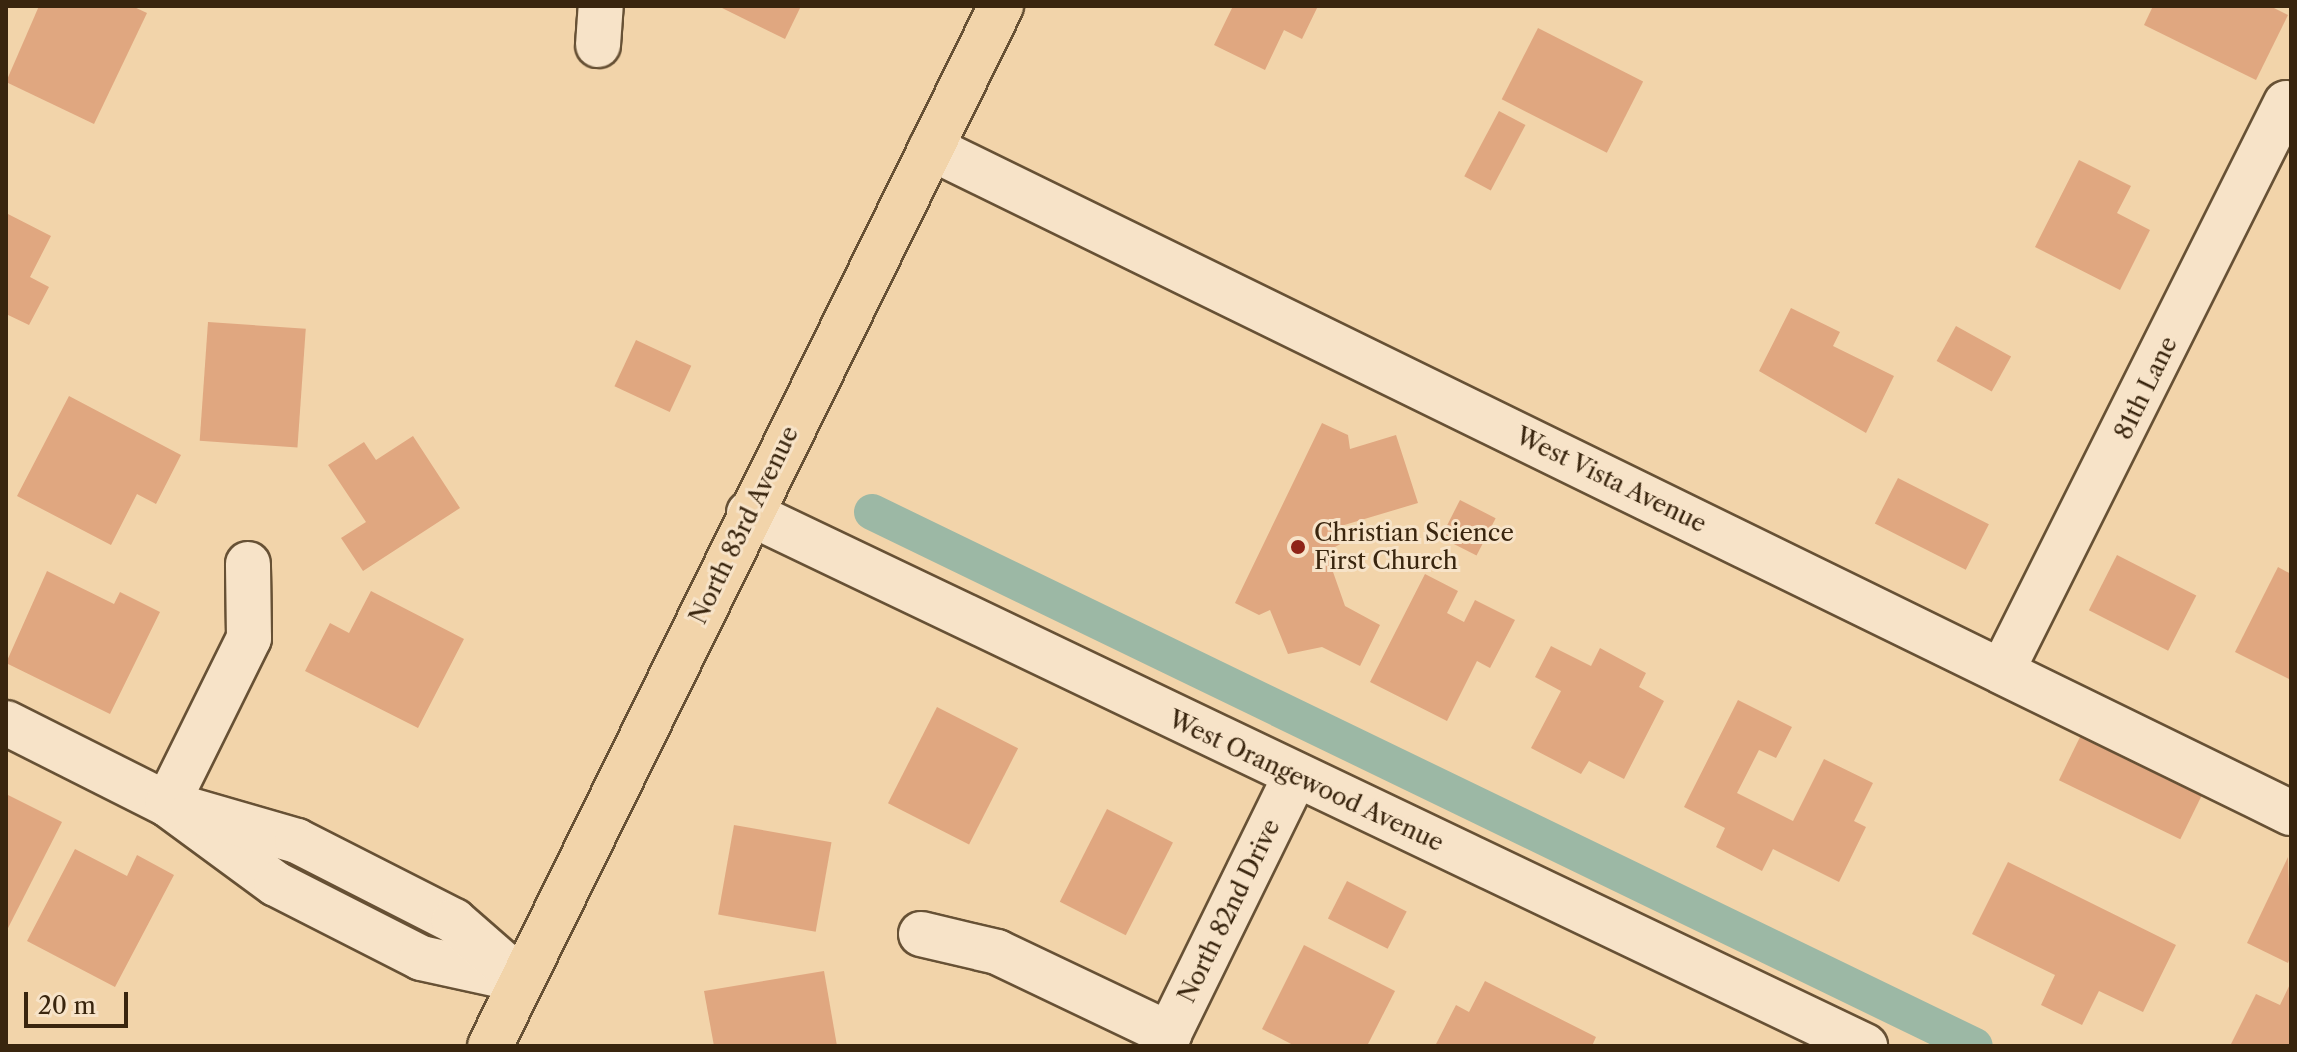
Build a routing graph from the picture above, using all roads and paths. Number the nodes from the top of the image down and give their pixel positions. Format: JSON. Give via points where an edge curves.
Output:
{"nodes":[{"id":1,"x":1001,"y":6,"type":"edge"},
{"id":2,"x":2286,"y":103,"type":"dead end"},
{"id":3,"x":931,"y":148,"type":"junction"},
{"id":4,"x":749,"y":513,"type":"junction"},
{"id":5,"x":248,"y":564,"type":"dead end"},
{"id":6,"x":2002,"y":671,"type":"junction"},
{"id":7,"x":6,"y":723,"type":"edge"},
{"id":8,"x":1295,"y":776,"type":"junction"},
{"id":9,"x":167,"y":804,"type":"junction"},
{"id":10,"x":2291,"y":813,"type":"edge"},
{"id":11,"x":343,"y":865,"type":"junction"},
{"id":12,"x":322,"y":908,"type":"junction"},
{"id":13,"x":921,"y":934,"type":"dead end"},
{"id":14,"x":522,"y":980,"type":"junction"},
{"id":15,"x":1166,"y":1040,"type":"edge"},
{"id":16,"x":490,"y":1046,"type":"edge"},
{"id":17,"x":1865,"y":1046,"type":"edge"}],
"edges":[{"from":1,"to":3,"type":"main road","name":"North 83rd Avenue"},
{"from":2,"to":6,"type":"street","name":"81th Lane"},
{"from":3,"to":4,"type":"main road","name":"North 83rd Avenue"},
{"from":3,"to":6,"type":"street","name":"West Vista Avenue"},
{"from":4,"to":8,"type":"street","name":"West Orangewood Avenue"},
{"from":4,"to":14,"type":"main road","name":"North 83rd Avenue"},
{"from":5,"to":9,"type":"street","via":[[249,638]]},
{"from":6,"to":10,"type":"street","name":"West Vista Avenue"},
{"from":7,"to":9,"type":"street"},
{"from":8,"to":15,"type":"street","name":"North 82nd Drive"},
{"from":8,"to":17,"type":"street","name":"West Orangewood Avenue"},
{"from":9,"to":11,"type":"street","via":[[297,841]]},
{"from":9,"to":12,"type":"street","via":[[276,884]]},
{"from":11,"to":12,"type":"street"},
{"from":11,"to":14,"type":"street","via":[[454,921]]},
{"from":12,"to":14,"type":"street","via":[[434,964]]},
{"from":13,"to":15,"type":"street","via":[[997,952]]},
{"from":14,"to":16,"type":"main road","name":"North 83rd Avenue"}]}
